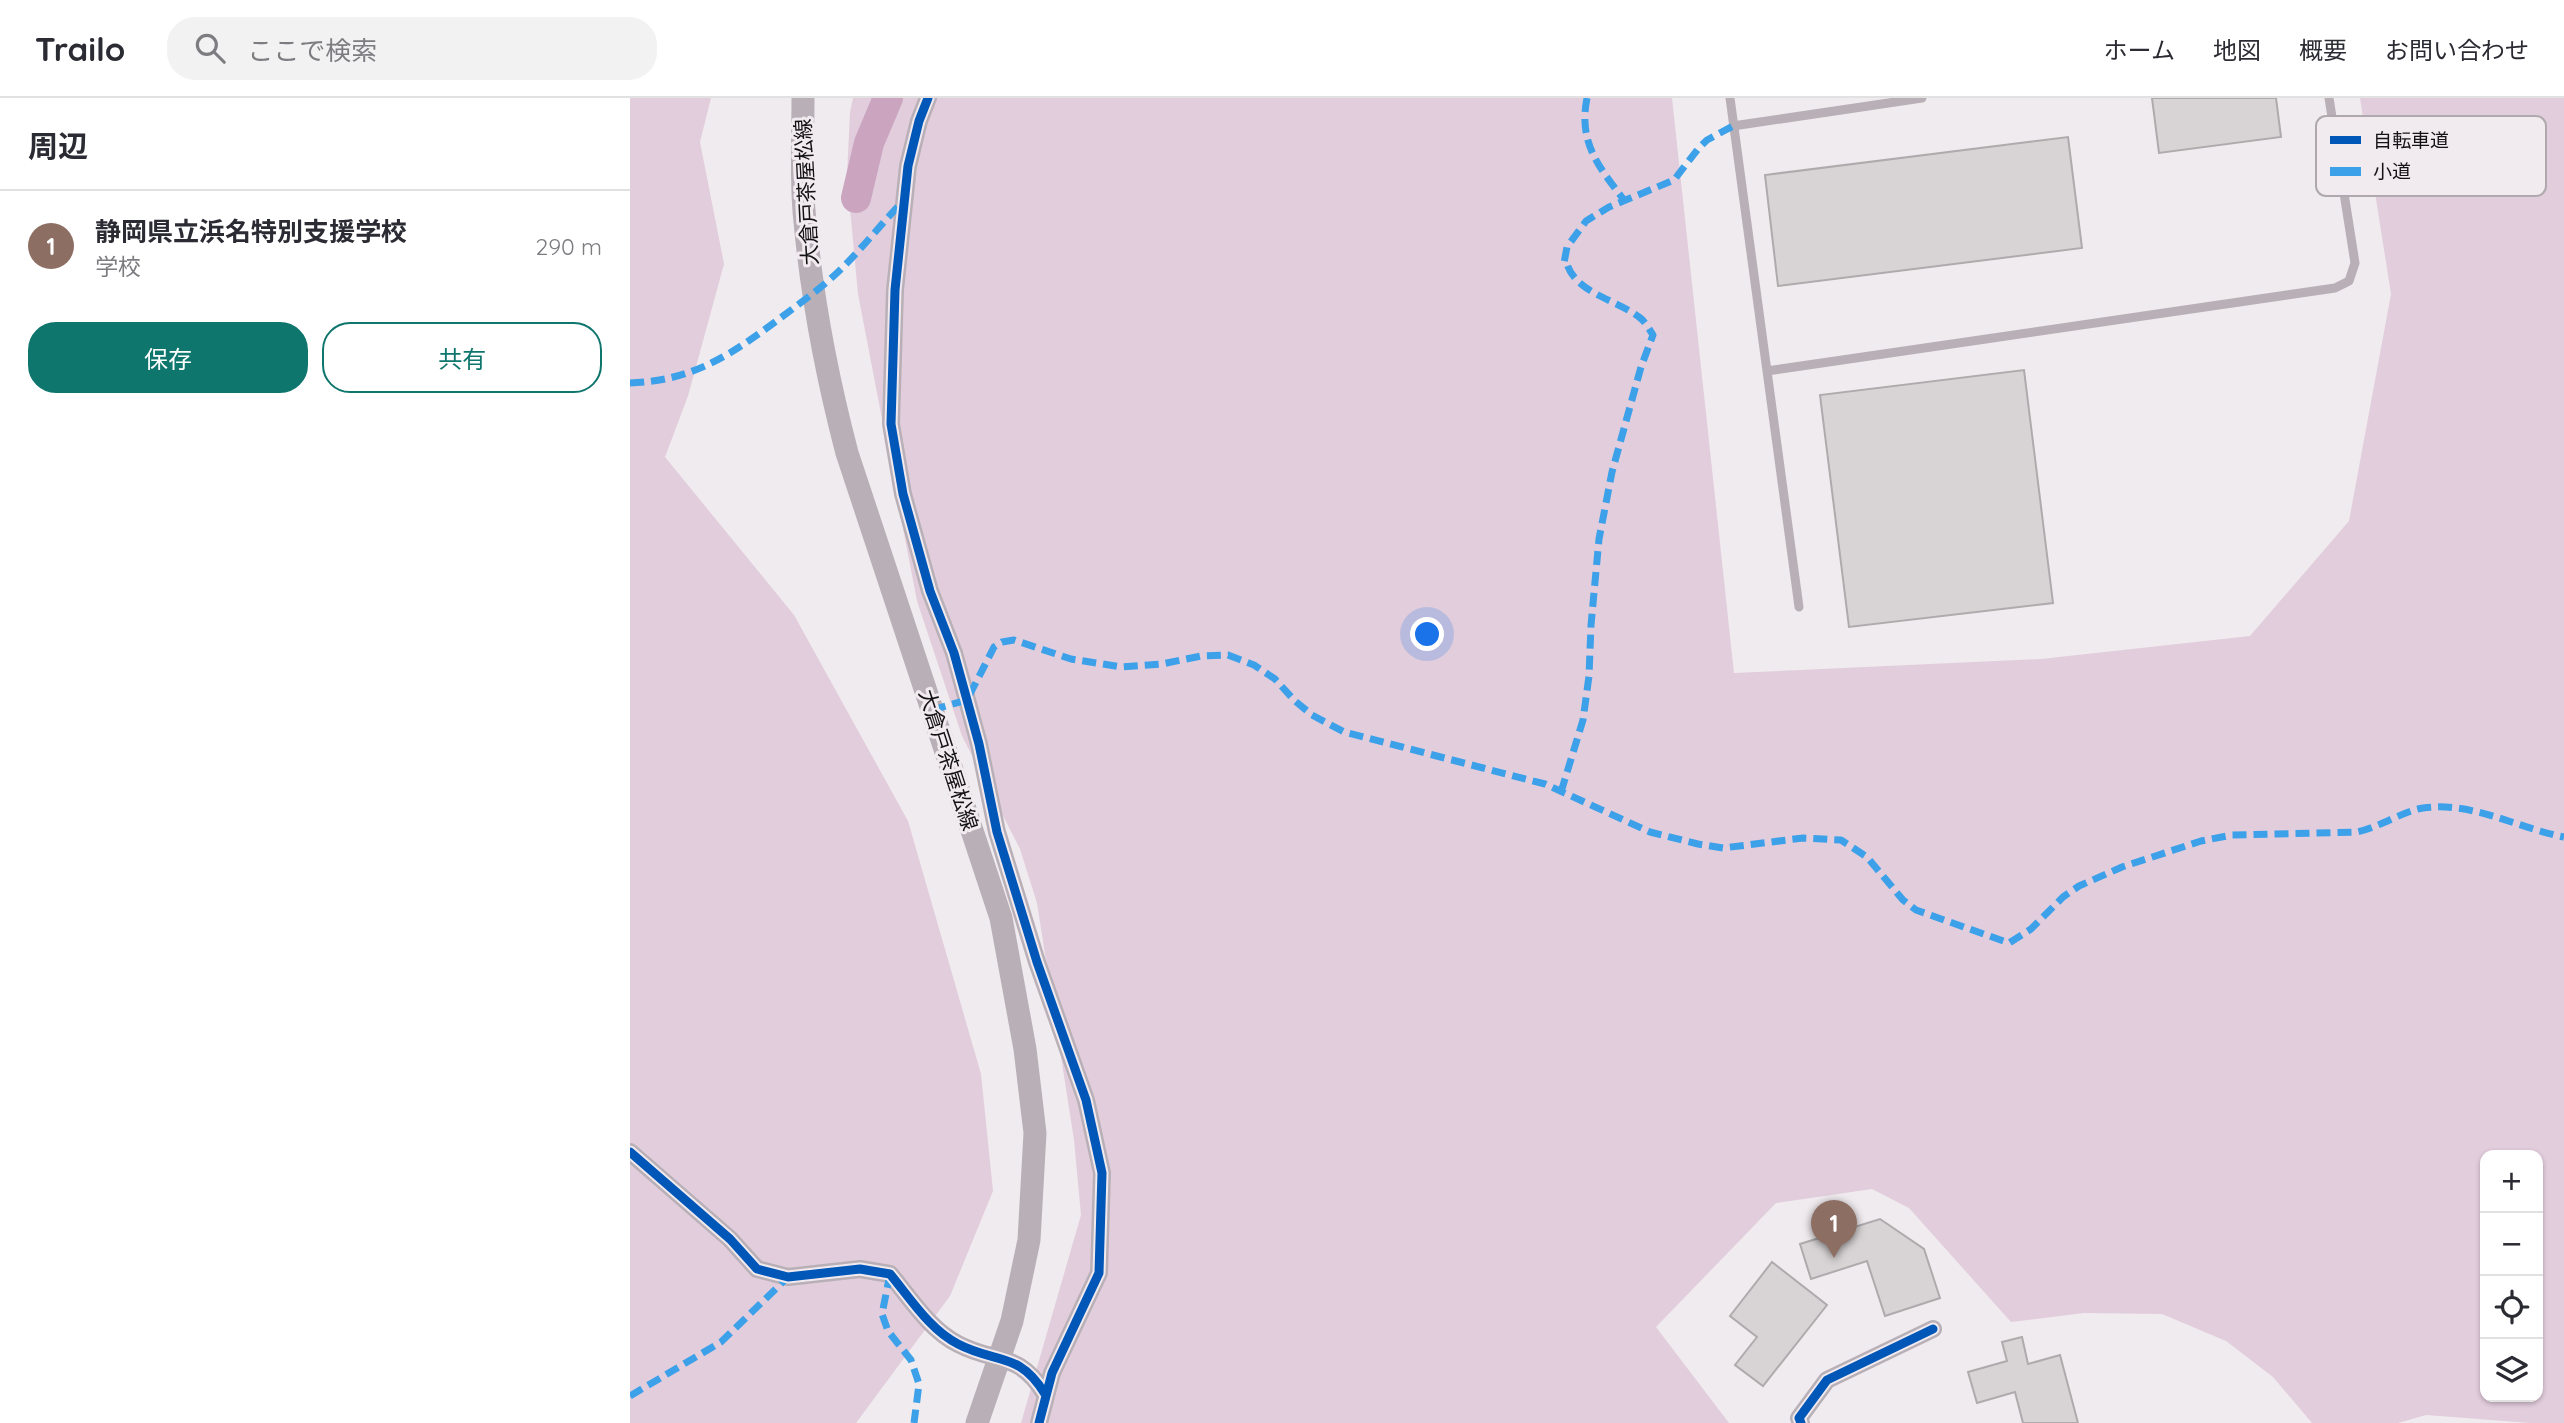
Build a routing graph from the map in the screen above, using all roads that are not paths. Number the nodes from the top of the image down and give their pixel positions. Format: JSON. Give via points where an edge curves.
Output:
{"nodes":[{"id":1,"x":803,"y":98,"type":"edge"},
{"id":2,"x":928,"y":98,"type":"edge"},
{"id":3,"x":1730,"y":98,"type":"edge"},
{"id":4,"x":1922,"y":98,"type":"edge"},
{"id":5,"x":2329,"y":98,"type":"edge"},
{"id":6,"x":2332,"y":116,"type":"edge"},
{"id":7,"x":1733,"y":126,"type":"junction"},
{"id":8,"x":2344,"y":196,"type":"edge"},
{"id":9,"x":1767,"y":370,"type":"junction"},
{"id":10,"x":1798,"y":607,"type":"dead end"},
{"id":11,"x":630,"y":1152,"type":"edge"},
{"id":12,"x":1933,"y":1329,"type":"dead end"},
{"id":13,"x":1000,"y":1358,"type":"junction"},
{"id":14,"x":1045,"y":1394,"type":"junction"},
{"id":15,"x":977,"y":1423,"type":"edge"},
{"id":16,"x":1039,"y":1423,"type":"edge"},
{"id":17,"x":1801,"y":1423,"type":"edge"}],
"edges":[{"from":1,"to":13,"type":"street","name":"大倉戸茶屋松線","via":[[804,208],[827,377],[847,453],[1001,918],[1025,1049],[1035,1133],[1029,1240]]},
{"from":2,"to":14,"type":"street","via":[[908,166],[895,290],[891,424],[901,482],[979,744],[997,832],[1086,1100],[1102,1173],[1099,1273]]},
{"from":3,"to":7,"type":"lane"},
{"from":4,"to":7,"type":"lane"},
{"from":5,"to":6,"type":"lane"},
{"from":7,"to":9,"type":"lane"},
{"from":8,"to":9,"type":"lane","via":[[2355,263],[2349,281],[2335,288]]},
{"from":9,"to":10,"type":"lane"},
{"from":11,"to":13,"type":"street","via":[[730,1239],[757,1269],[788,1278],[860,1269],[890,1274],[930,1322],[958,1344]]},
{"from":12,"to":17,"type":"street","via":[[1827,1380]]},
{"from":13,"to":14,"type":"street","via":[[1029,1372]]},
{"from":13,"to":15,"type":"street","name":"大倉戸茶屋松線"},
{"from":14,"to":16,"type":"street"}]}
